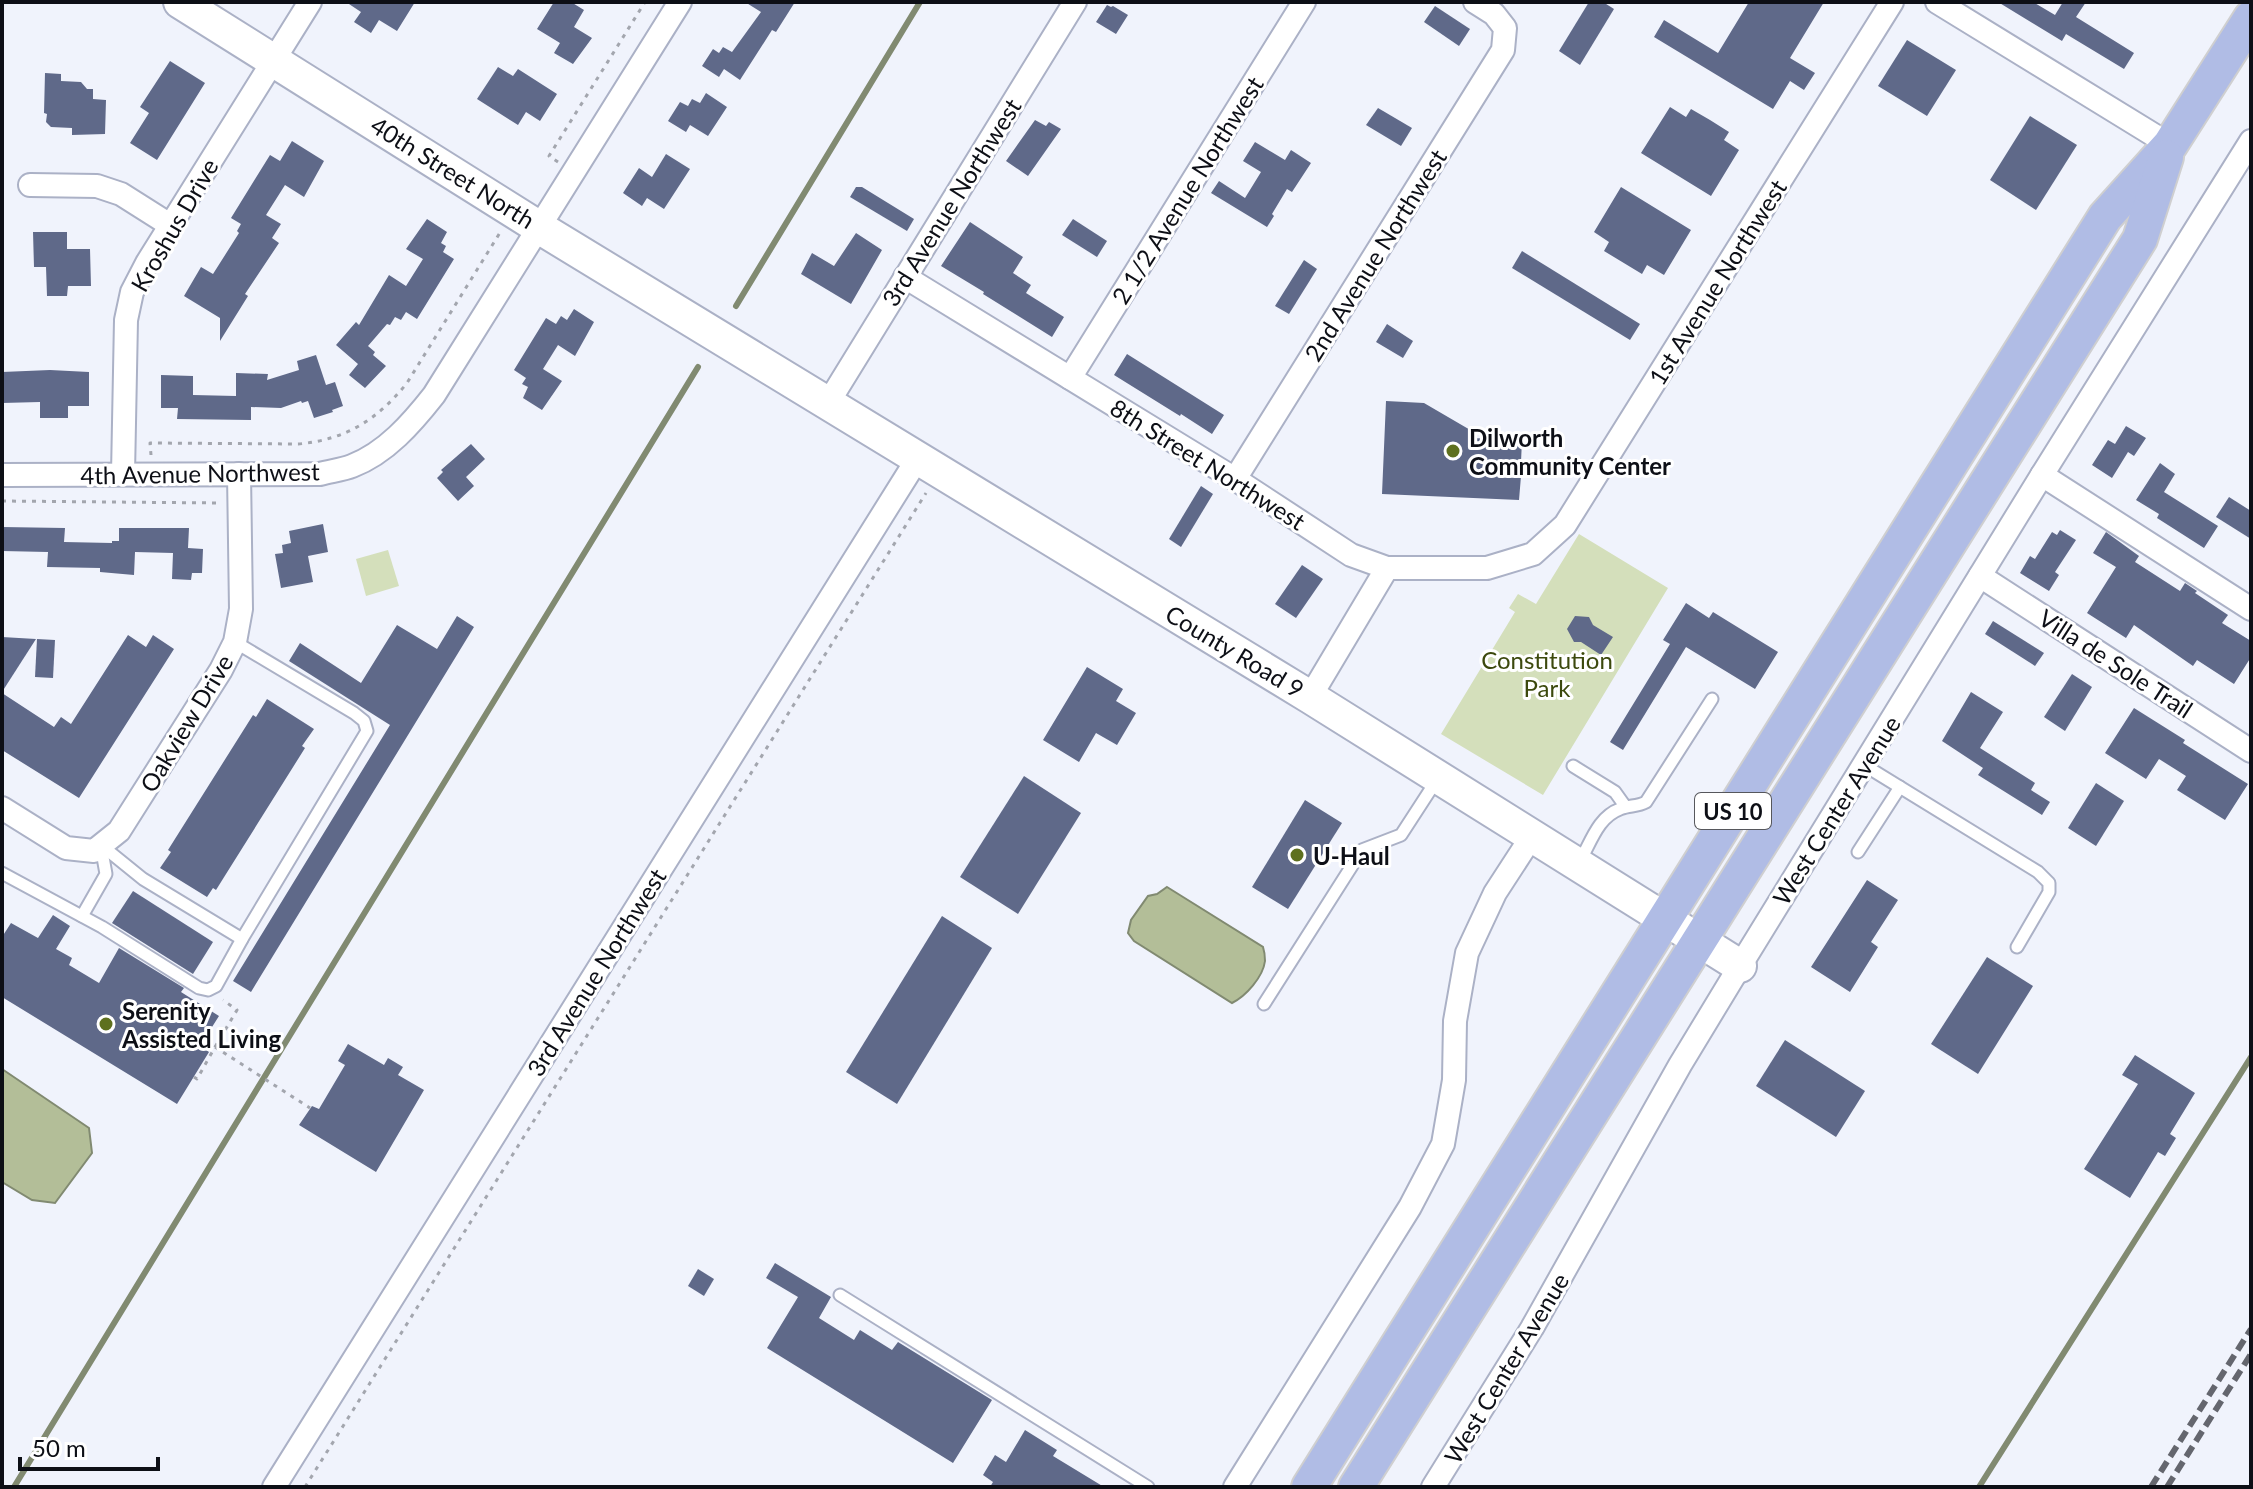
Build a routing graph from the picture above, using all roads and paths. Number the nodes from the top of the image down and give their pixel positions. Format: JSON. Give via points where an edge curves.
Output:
{"nodes":[{"id":1,"x":180,"y":2,"type":"edge"},
{"id":2,"x":310,"y":2,"type":"edge"},
{"id":3,"x":645,"y":2,"type":"edge"},
{"id":4,"x":680,"y":2,"type":"edge"},
{"id":5,"x":1075,"y":2,"type":"edge"},
{"id":6,"x":1304,"y":2,"type":"edge"},
{"id":7,"x":1475,"y":2,"type":"edge"},
{"id":8,"x":1892,"y":2,"type":"edge"},
{"id":9,"x":1937,"y":2,"type":"edge"},
{"id":10,"x":2251,"y":18,"type":"edge"},
{"id":11,"x":274,"y":60,"type":"junction"},
{"id":12,"x":2251,"y":141,"type":"edge"},
{"id":13,"x":2170,"y":145,"type":"junction"},
{"id":14,"x":575,"y":171,"type":"junction"},
{"id":15,"x":30,"y":185,"type":"dead end"},
{"id":16,"x":527,"y":219,"type":"junction"},
{"id":17,"x":170,"y":225,"type":"junction"},
{"id":18,"x":905,"y":277,"type":"junction"},
{"id":19,"x":726,"y":341,"type":"joint"},
{"id":20,"x":1070,"y":378,"type":"junction"},
{"id":21,"x":828,"y":403,"type":"junction"},
{"id":22,"x":150,"y":443,"type":"dead end"},
{"id":23,"x":929,"y":464,"type":"junction"},
{"id":24,"x":123,"y":474,"type":"junction"},
{"id":25,"x":239,"y":474,"type":"junction"},
{"id":26,"x":2,"y":475,"type":"edge"},
{"id":27,"x":2042,"y":475,"type":"junction"},
{"id":28,"x":1235,"y":479,"type":"junction"},
{"id":29,"x":2,"y":501,"type":"edge"},
{"id":30,"x":240,"y":503,"type":"junction"},
{"id":31,"x":1533,"y":554,"type":"joint"},
{"id":32,"x":1387,"y":568,"type":"junction"},
{"id":33,"x":1980,"y":576,"type":"junction"},
{"id":34,"x":2251,"y":609,"type":"edge"},
{"id":35,"x":235,"y":642,"type":"junction"},
{"id":36,"x":1310,"y":697,"type":"junction"},
{"id":37,"x":1712,"y":699,"type":"dead end"},
{"id":38,"x":2251,"y":751,"type":"edge"},
{"id":39,"x":1864,"y":765,"type":"junction"},
{"id":40,"x":1573,"y":766,"type":"dead end"},
{"id":41,"x":1438,"y":777,"type":"junction"},
{"id":42,"x":1900,"y":787,"type":"junction"},
{"id":43,"x":1625,"y":806,"type":"junction"},
{"id":44,"x":2,"y":808,"type":"edge"},
{"id":45,"x":1532,"y":836,"type":"junction"},
{"id":46,"x":101,"y":845,"type":"junction"},
{"id":47,"x":1858,"y":852,"type":"dead end"},
{"id":48,"x":1578,"y":866,"type":"junction"},
{"id":49,"x":2,"y":873,"type":"edge"},
{"id":50,"x":82,"y":916,"type":"junction"},
{"id":51,"x":1664,"y":920,"type":"junction"},
{"id":52,"x":242,"y":939,"type":"junction"},
{"id":53,"x":1698,"y":941,"type":"junction"},
{"id":54,"x":2017,"y":947,"type":"dead end"},
{"id":55,"x":1740,"y":966,"type":"junction"},
{"id":56,"x":208,"y":990,"type":"junction"},
{"id":57,"x":1264,"y":1004,"type":"dead end"},
{"id":58,"x":215,"y":1047,"type":"junction"},
{"id":59,"x":194,"y":1077,"type":"dead end"},
{"id":60,"x":310,"y":1108,"type":"dead end"},
{"id":61,"x":840,"y":1295,"type":"dead end"},
{"id":62,"x":274,"y":1487,"type":"edge"},
{"id":63,"x":305,"y":1487,"type":"edge"},
{"id":64,"x":1148,"y":1487,"type":"edge"},
{"id":65,"x":1235,"y":1487,"type":"edge"},
{"id":66,"x":1309,"y":1487,"type":"edge"},
{"id":67,"x":1356,"y":1487,"type":"edge"},
{"id":68,"x":1433,"y":1487,"type":"edge"}],
"edges":[{"from":1,"to":11,"type":"street","name":"40th Street North"},
{"from":2,"to":11,"type":"street","name":"Kroshus Drive"},
{"from":3,"to":14,"type":"path","via":[[549,156]]},
{"from":4,"to":14,"type":"street","name":"4th Avenue Northwest"},
{"from":5,"to":18,"type":"street","name":"3rd Avenue Northwest"},
{"from":6,"to":20,"type":"street","name":"2 1/2 Avenue Northwest"},
{"from":7,"to":28,"type":"street","name":"2nd Avenue Northwest","via":[[1505,28],[1503,50]]},
{"from":8,"to":31,"type":"street","name":"1st Avenue Northwest","via":[[1565,525]]},
{"from":9,"to":13,"type":"street"},
{"from":10,"to":13,"type":"main road","number":"US 10"},
{"from":11,"to":16,"type":"street","name":"40th Street North"},
{"from":11,"to":17,"type":"street","name":"Kroshus Drive"},
{"from":12,"to":27,"type":"street","name":"West Center Avenue"},
{"from":13,"to":51,"type":"main road","number":"US 10","via":[[2105,217]]},
{"from":13,"to":53,"type":"main road","number":"US 10","via":[[2140,239]]},
{"from":14,"to":16,"type":"street","name":"4th Avenue Northwest"},
{"from":15,"to":17,"type":"street","via":[[97,186],[121,194]]},
{"from":16,"to":19,"type":"street","name":"40th Street North"},
{"from":16,"to":22,"type":"path","via":[[393,400],[352,431],[298,444]]},
{"from":16,"to":25,"type":"street","name":"4th Avenue Northwest","via":[[434,395],[411,424],[352,466],[320,474]]},
{"from":17,"to":24,"type":"street","name":"Kroshus Drive","via":[[132,292],[126,320]]},
{"from":18,"to":20,"type":"street","name":"8th Street Northwest"},
{"from":18,"to":21,"type":"street","name":"3rd Avenue Northwest"},
{"from":19,"to":21,"type":"street","name":"County Road 9"},
{"from":20,"to":28,"type":"street","name":"8th Street Northwest"},
{"from":21,"to":23,"type":"street","name":"County Road 9"},
{"from":23,"to":36,"type":"street","name":"County Road 9"},
{"from":23,"to":62,"type":"street","name":"3rd Avenue Northwest"},
{"from":23,"to":63,"type":"path"},
{"from":24,"to":25,"type":"street","name":"4th Avenue Northwest"},
{"from":24,"to":26,"type":"street","name":"4th Avenue Northwest"},
{"from":25,"to":30,"type":"street","name":"Oakview Drive"},
{"from":27,"to":33,"type":"street","name":"West Center Avenue"},
{"from":27,"to":34,"type":"street"},
{"from":28,"to":32,"type":"street","name":"8th Street Northwest","via":[[1351,555]]},
{"from":29,"to":30,"type":"path"},
{"from":30,"to":35,"type":"street","name":"Oakview Drive","via":[[241,609]]},
{"from":31,"to":32,"type":"street","name":"8th Street Northwest","via":[[1487,568]]},
{"from":32,"to":36,"type":"street"},
{"from":33,"to":38,"type":"street","name":"Villa de Sole Trail"},
{"from":33,"to":39,"type":"street","name":"West Center Avenue"},
{"from":35,"to":46,"type":"street","name":"Oakview Drive","via":[[119,831]]},
{"from":35,"to":52,"type":"lane","via":[[354,713],[367,731]]},
{"from":36,"to":41,"type":"street","name":"County Road 9"},
{"from":37,"to":43,"type":"lane","via":[[1646,802]]},
{"from":39,"to":42,"type":"lane"},
{"from":39,"to":55,"type":"street","name":"West Center Avenue"},
{"from":40,"to":43,"type":"lane","via":[[1615,792]]},
{"from":41,"to":45,"type":"street","name":"County Road 9"},
{"from":41,"to":57,"type":"lane","via":[[1401,835],[1362,850]]},
{"from":42,"to":47,"type":"lane"},
{"from":42,"to":54,"type":"lane","via":[[2049,883],[2049,892]]},
{"from":43,"to":48,"type":"lane","via":[[1600,823]]},
{"from":44,"to":46,"type":"street","via":[[66,848],[94,851]]},
{"from":45,"to":48,"type":"street","name":"County Road 9"},
{"from":45,"to":65,"type":"street","via":[[1495,893],[1467,953],[1443,1144],[1410,1207]]},
{"from":46,"to":50,"type":"lane","via":[[106,874]]},
{"from":46,"to":52,"type":"lane","via":[[143,879]]},
{"from":48,"to":51,"type":"street","name":"County Road 9"},
{"from":49,"to":50,"type":"lane"},
{"from":50,"to":56,"type":"lane"},
{"from":51,"to":53,"type":"street","name":"County Road 9"},
{"from":51,"to":66,"type":"main road","number":"US 10"},
{"from":52,"to":56,"type":"lane","via":[[216,986]]},
{"from":53,"to":55,"type":"street","name":"County Road 9"},
{"from":53,"to":67,"type":"main road","number":"US 10"},
{"from":55,"to":68,"type":"street","name":"West Center Avenue","via":[[1532,1328]]},
{"from":56,"to":58,"type":"path","via":[[237,1010]]},
{"from":58,"to":59,"type":"path"},
{"from":58,"to":60,"type":"path"},
{"from":61,"to":64,"type":"lane"}]}
